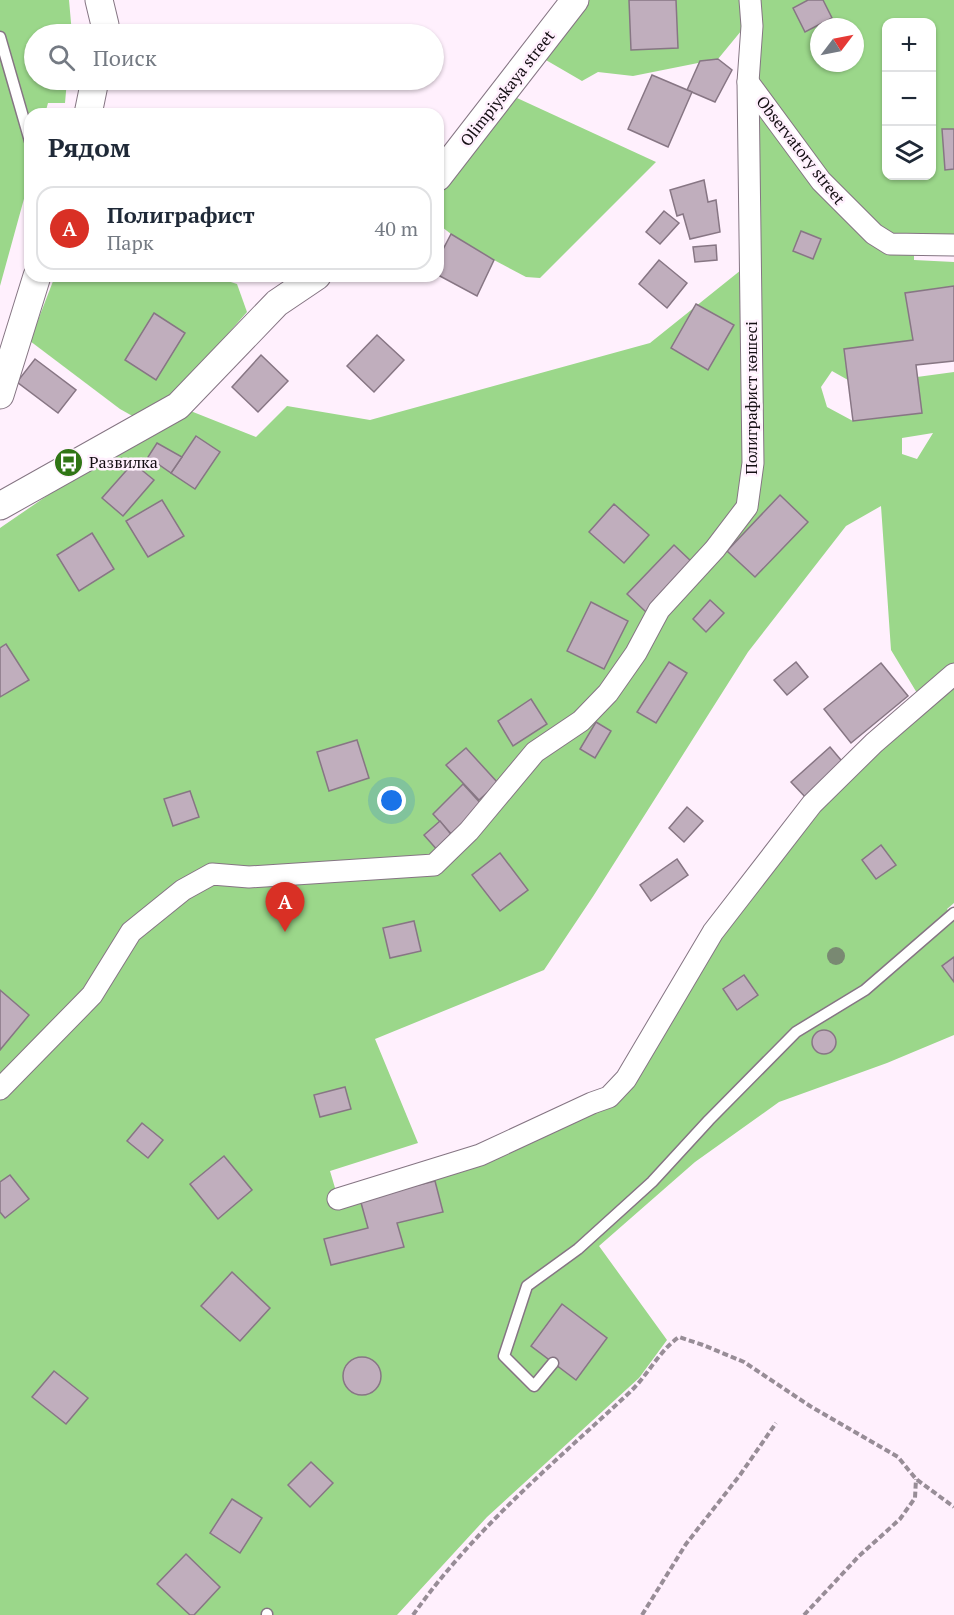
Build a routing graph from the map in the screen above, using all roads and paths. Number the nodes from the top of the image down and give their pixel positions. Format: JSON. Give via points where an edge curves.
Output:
{"nodes":[{"id":1,"x":99,"y":0,"type":"edge"},
{"id":2,"x":575,"y":0,"type":"edge"},
{"id":3,"x":750,"y":0,"type":"edge"},
{"id":4,"x":105,"y":24,"type":"edge"},
{"id":5,"x":0,"y":37,"type":"edge"},
{"id":6,"x":748,"y":82,"type":"junction"},
{"id":7,"x":93,"y":90,"type":"edge"},
{"id":8,"x":89,"y":108,"type":"edge"},
{"id":9,"x":24,"y":120,"type":"edge"},
{"id":10,"x":444,"y":169,"type":"edge"},
{"id":11,"x":954,"y":245,"type":"edge"},
{"id":12,"x":35,"y":282,"type":"edge"},
{"id":13,"x":308,"y":282,"type":"edge"},
{"id":14,"x":0,"y":395,"type":"edge"},
{"id":15,"x":0,"y":506,"type":"edge"},
{"id":16,"x":954,"y":675,"type":"edge"},
{"id":17,"x":954,"y":913,"type":"edge"},
{"id":18,"x":0,"y":1089,"type":"edge"},
{"id":19,"x":338,"y":1199,"type":"dead end"},
{"id":20,"x":553,"y":1363,"type":"dead end"},
{"id":21,"x":776,"y":1423,"type":"dead end"},
{"id":22,"x":916,"y":1479,"type":"junction"},
{"id":23,"x":954,"y":1507,"type":"edge"},
{"id":24,"x":413,"y":1615,"type":"edge"},
{"id":25,"x":642,"y":1615,"type":"edge"},
{"id":26,"x":804,"y":1615,"type":"edge"}],
"edges":[{"from":1,"to":4,"type":"street"},
{"from":2,"to":10,"type":"street","name":"Olimpiyskaya street"},
{"from":3,"to":6,"type":"street","name":"Полиграфист көшесі"},
{"from":5,"to":9,"type":"lane"},
{"from":6,"to":11,"type":"street","name":"Observatory street","via":[[821,181],[874,234],[890,244]]},
{"from":6,"to":18,"type":"street","name":"Полиграфист көшесі","via":[[753,463],[747,507],[715,549],[658,610],[608,693],[581,721],[535,752],[469,831],[434,865],[249,877],[212,874],[183,890],[131,932],[92,995]]},
{"from":7,"to":8,"type":"street"},
{"from":12,"to":14,"type":"street"},
{"from":13,"to":15,"type":"street","via":[[277,303],[178,406]]},
{"from":16,"to":19,"type":"street","via":[[874,743],[812,804],[713,932],[626,1078],[609,1097],[480,1155]]},
{"from":17,"to":20,"type":"lane","via":[[865,990],[796,1032],[652,1182],[578,1250],[527,1286],[504,1356],[534,1386]]},
{"from":21,"to":25,"type":"path","via":[[686,1544]]},
{"from":22,"to":23,"type":"path"},
{"from":22,"to":24,"type":"path","via":[[897,1457],[744,1362],[679,1338],[669,1344],[643,1379],[493,1519]]},
{"from":22,"to":26,"type":"path","via":[[915,1498],[900,1519]]}]}
